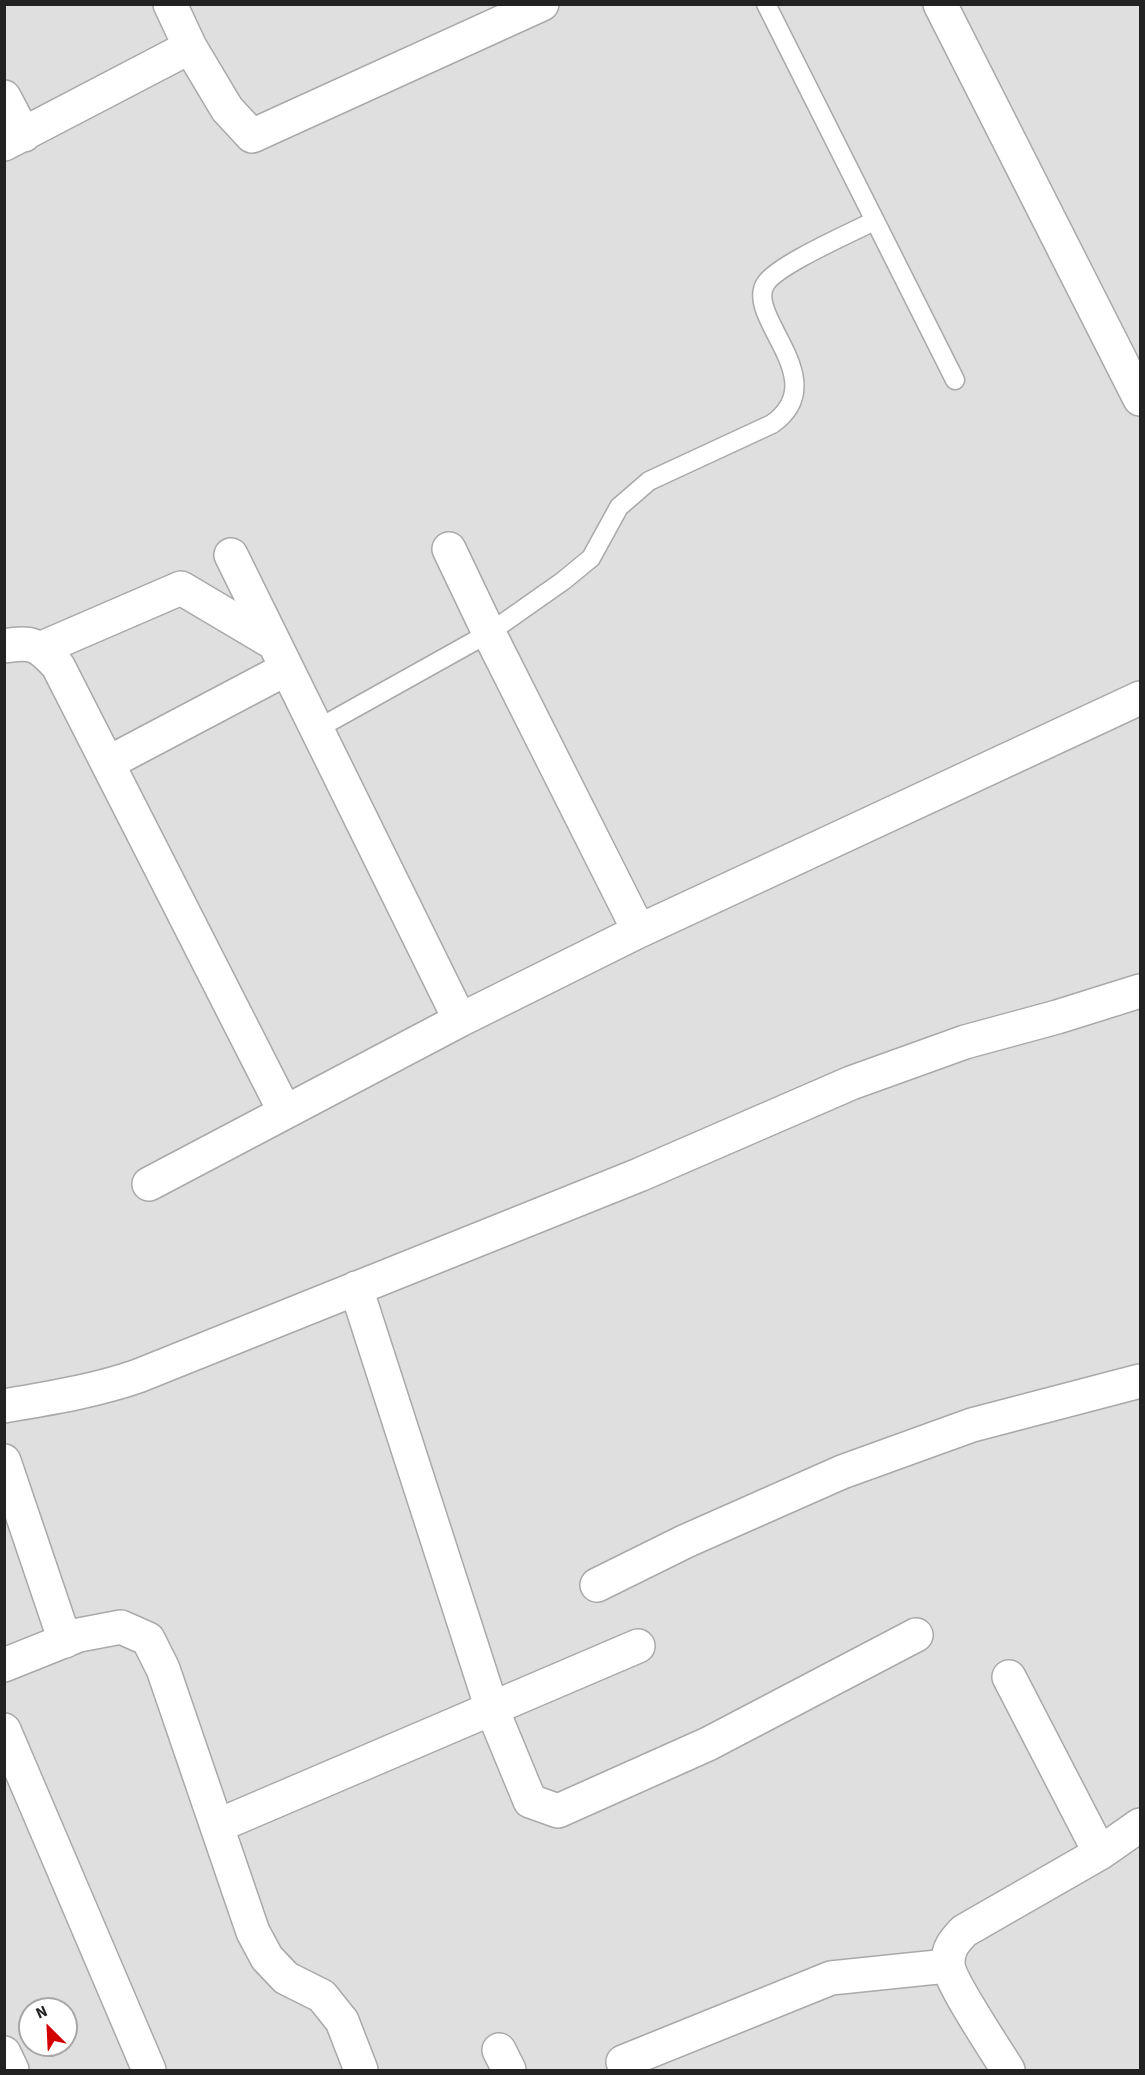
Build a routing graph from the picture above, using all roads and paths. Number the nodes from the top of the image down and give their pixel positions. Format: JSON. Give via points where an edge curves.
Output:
{"nodes":[{"id":1,"x":170,"y":4,"type":"edge"},
{"id":2,"x":542,"y":4,"type":"edge"},
{"id":3,"x":766,"y":4,"type":"edge"},
{"id":4,"x":940,"y":4,"type":"edge"},
{"id":5,"x":190,"y":47,"type":"junction"},
{"id":6,"x":4,"y":97,"type":"edge"},
{"id":7,"x":14,"y":139,"type":"edge"},
{"id":8,"x":874,"y":221,"type":"junction"},
{"id":9,"x":955,"y":380,"type":"dead end"},
{"id":10,"x":1140,"y":399,"type":"edge"},
{"id":11,"x":449,"y":549,"type":"dead end"},
{"id":12,"x":231,"y":555,"type":"dead end"},
{"id":13,"x":489,"y":633,"type":"junction"},
{"id":14,"x":4,"y":645,"type":"edge"},
{"id":15,"x":42,"y":648,"type":"junction"},
{"id":16,"x":279,"y":656,"type":"junction"},
{"id":17,"x":1140,"y":698,"type":"edge"},
{"id":18,"x":317,"y":729,"type":"junction"},
{"id":19,"x":108,"y":763,"type":"junction"},
{"id":20,"x":639,"y":931,"type":"junction"},
{"id":21,"x":1140,"y":991,"type":"edge"},
{"id":22,"x":460,"y":1020,"type":"junction"},
{"id":23,"x":285,"y":1112,"type":"junction"},
{"id":24,"x":149,"y":1184,"type":"dead end"},
{"id":25,"x":356,"y":1288,"type":"junction"},
{"id":26,"x":1140,"y":1381,"type":"edge"},
{"id":27,"x":4,"y":1406,"type":"edge"},
{"id":28,"x":4,"y":1461,"type":"edge"},
{"id":29,"x":597,"y":1585,"type":"dead end"},
{"id":30,"x":916,"y":1635,"type":"dead end"},
{"id":31,"x":65,"y":1641,"type":"junction"},
{"id":32,"x":638,"y":1646,"type":"dead end"},
{"id":33,"x":4,"y":1665,"type":"edge"},
{"id":34,"x":1009,"y":1677,"type":"dead end"},
{"id":35,"x":492,"y":1709,"type":"junction"},
{"id":36,"x":4,"y":1730,"type":"edge"},
{"id":37,"x":1140,"y":1825,"type":"edge"},
{"id":38,"x":217,"y":1826,"type":"junction"},
{"id":39,"x":1100,"y":1853,"type":"junction"},
{"id":40,"x":947,"y":1966,"type":"junction"},
{"id":41,"x":4,"y":2053,"type":"edge"},
{"id":42,"x":623,"y":2062,"type":"dead end"},
{"id":43,"x":12,"y":2070,"type":"edge"},
{"id":44,"x":149,"y":2070,"type":"edge"},
{"id":45,"x":361,"y":2070,"type":"edge"},
{"id":46,"x":1008,"y":2070,"type":"edge"}],
"edges":[{"from":1,"to":5,"type":"street"},
{"from":2,"to":5,"type":"street","via":[[252,136],[227,110]]},
{"from":3,"to":8,"type":"lane"},
{"from":4,"to":10,"type":"street"},
{"from":5,"to":7,"type":"street"},
{"from":6,"to":7,"type":"street"},
{"from":8,"to":9,"type":"lane"},
{"from":8,"to":13,"type":"lane","via":[[792,263],[765,284],[766,311],[795,380],[795,393],[784,416],[649,481],[619,507],[591,558]]},
{"from":11,"to":13,"type":"street"},
{"from":12,"to":16,"type":"street"},
{"from":13,"to":18,"type":"lane"},
{"from":13,"to":20,"type":"street"},
{"from":14,"to":15,"type":"street","via":[[24,642]]},
{"from":15,"to":16,"type":"street","via":[[181,588]]},
{"from":15,"to":19,"type":"street","via":[[58,666]]},
{"from":16,"to":18,"type":"street"},
{"from":16,"to":19,"type":"street"},
{"from":17,"to":20,"type":"street"},
{"from":18,"to":22,"type":"street"},
{"from":19,"to":23,"type":"street"},
{"from":20,"to":22,"type":"street"},
{"from":21,"to":25,"type":"street","via":[[965,1042],[852,1083],[639,1175]]},
{"from":22,"to":23,"type":"street"},
{"from":23,"to":24,"type":"street"},
{"from":25,"to":27,"type":"street","via":[[115,1384]]},
{"from":25,"to":35,"type":"street"},
{"from":26,"to":29,"type":"street","via":[[972,1425],[842,1472],[686,1540]]},
{"from":28,"to":31,"type":"street"},
{"from":30,"to":35,"type":"street","via":[[708,1744],[558,1811],[530,1801]]},
{"from":31,"to":33,"type":"street"},
{"from":31,"to":38,"type":"street","via":[[121,1627],[148,1639],[163,1669]]},
{"from":32,"to":35,"type":"street"},
{"from":34,"to":39,"type":"street"},
{"from":35,"to":38,"type":"street"},
{"from":36,"to":44,"type":"street"},
{"from":37,"to":39,"type":"street"},
{"from":38,"to":45,"type":"street","via":[[253,1932],[267,1958],[286,1978],[322,1996],[342,2021]]},
{"from":39,"to":40,"type":"street","via":[[964,1931],[950,1946]]},
{"from":40,"to":42,"type":"street","via":[[831,1978]]},
{"from":40,"to":46,"type":"street"},
{"from":41,"to":43,"type":"street"}]}
